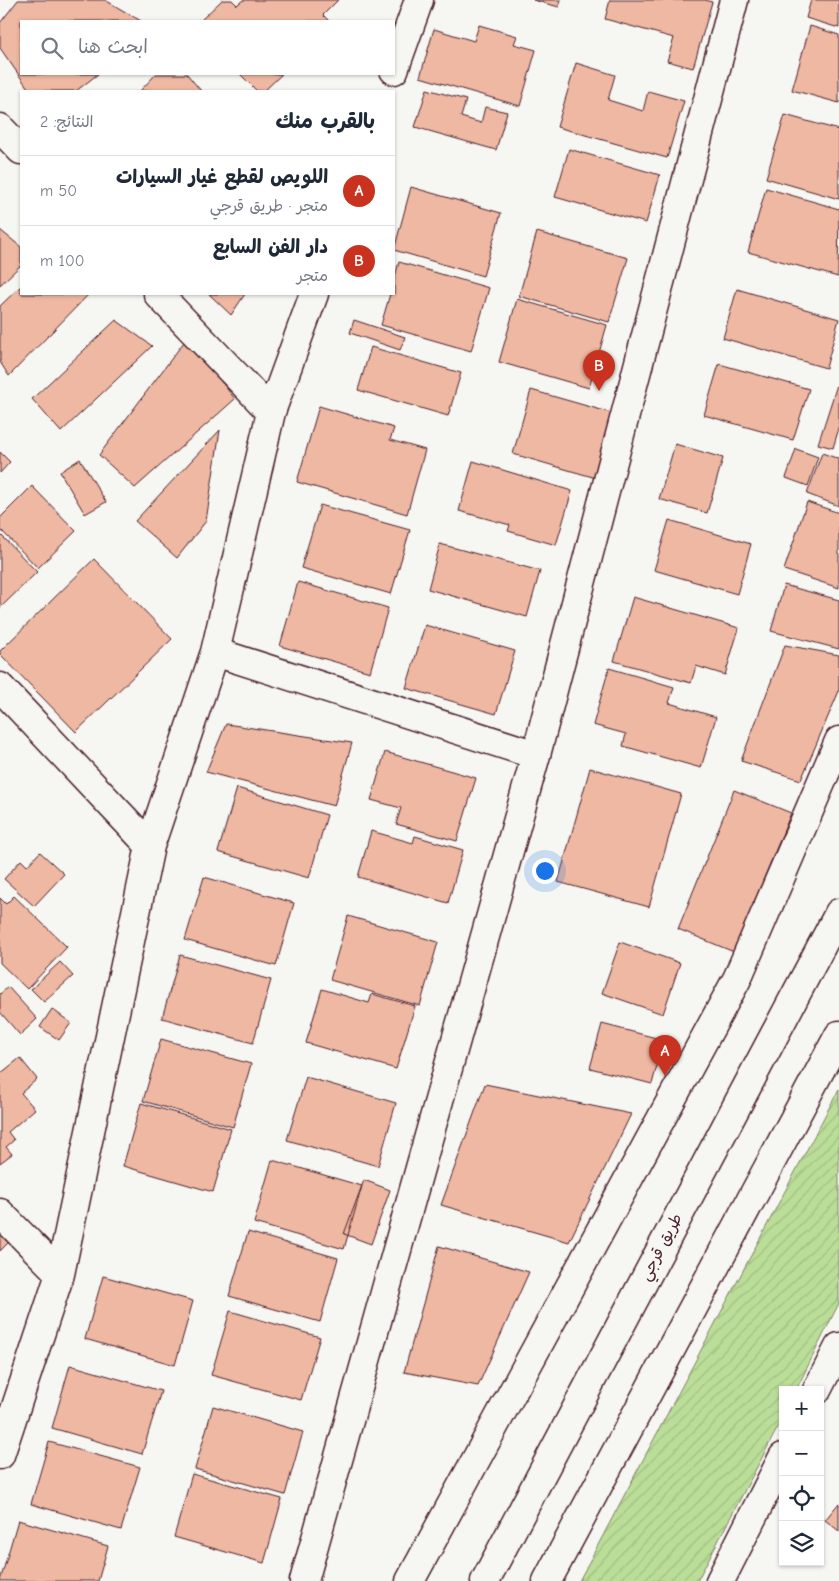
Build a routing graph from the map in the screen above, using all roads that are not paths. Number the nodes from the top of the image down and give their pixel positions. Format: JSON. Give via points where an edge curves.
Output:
{"nodes":[{"id":1,"x":419,"y":0,"type":"edge"},
{"id":2,"x":734,"y":0,"type":"edge"},
{"id":3,"x":395,"y":67,"type":"edge"},
{"id":4,"x":392,"y":75,"type":"edge"},
{"id":5,"x":386,"y":90,"type":"edge"},
{"id":6,"x":0,"y":128,"type":"edge"},
{"id":7,"x":20,"y":149,"type":"edge"},
{"id":8,"x":159,"y":295,"type":"edge"},
{"id":9,"x":314,"y":295,"type":"edge"},
{"id":10,"x":272,"y":412,"type":"junction"},
{"id":11,"x":215,"y":652,"type":"junction"},
{"id":12,"x":0,"y":687,"type":"edge"},
{"id":13,"x":839,"y":740,"type":"edge"},
{"id":14,"x":536,"y":755,"type":"junction"},
{"id":15,"x":150,"y":846,"type":"junction"},
{"id":16,"x":839,"y":913,"type":"edge"},
{"id":17,"x":839,"y":1035,"type":"edge"},
{"id":18,"x":0,"y":1213,"type":"edge"},
{"id":19,"x":60,"y":1274,"type":"junction"},
{"id":20,"x":839,"y":1347,"type":"edge"},
{"id":21,"x":819,"y":1386,"type":"edge"},
{"id":22,"x":0,"y":1455,"type":"edge"},
{"id":23,"x":779,"y":1465,"type":"edge"},
{"id":24,"x":304,"y":1581,"type":"edge"},
{"id":25,"x":410,"y":1581,"type":"edge"},
{"id":26,"x":485,"y":1581,"type":"edge"},
{"id":27,"x":547,"y":1581,"type":"edge"},
{"id":28,"x":720,"y":1581,"type":"edge"}],
"edges":[{"from":1,"to":3,"type":"main road"},
{"from":2,"to":14,"type":"main road"},
{"from":4,"to":5,"type":"main road"},
{"from":6,"to":7,"type":"main road"},
{"from":8,"to":10,"type":"main road"},
{"from":9,"to":10,"type":"main road"},
{"from":10,"to":11,"type":"main road"},
{"from":11,"to":14,"type":"main road"},
{"from":11,"to":15,"type":"main road"},
{"from":12,"to":15,"type":"main road"},
{"from":13,"to":25,"type":"main road","via":[[737,979]]},
{"from":14,"to":24,"type":"main road"},
{"from":15,"to":19,"type":"main road"},
{"from":16,"to":26,"type":"main road","name":"طريق قرجي"},
{"from":17,"to":27,"type":"main road"},
{"from":18,"to":19,"type":"main road"},
{"from":19,"to":22,"type":"main road"},
{"from":20,"to":21,"type":"main road"},
{"from":23,"to":28,"type":"main road"}]}
